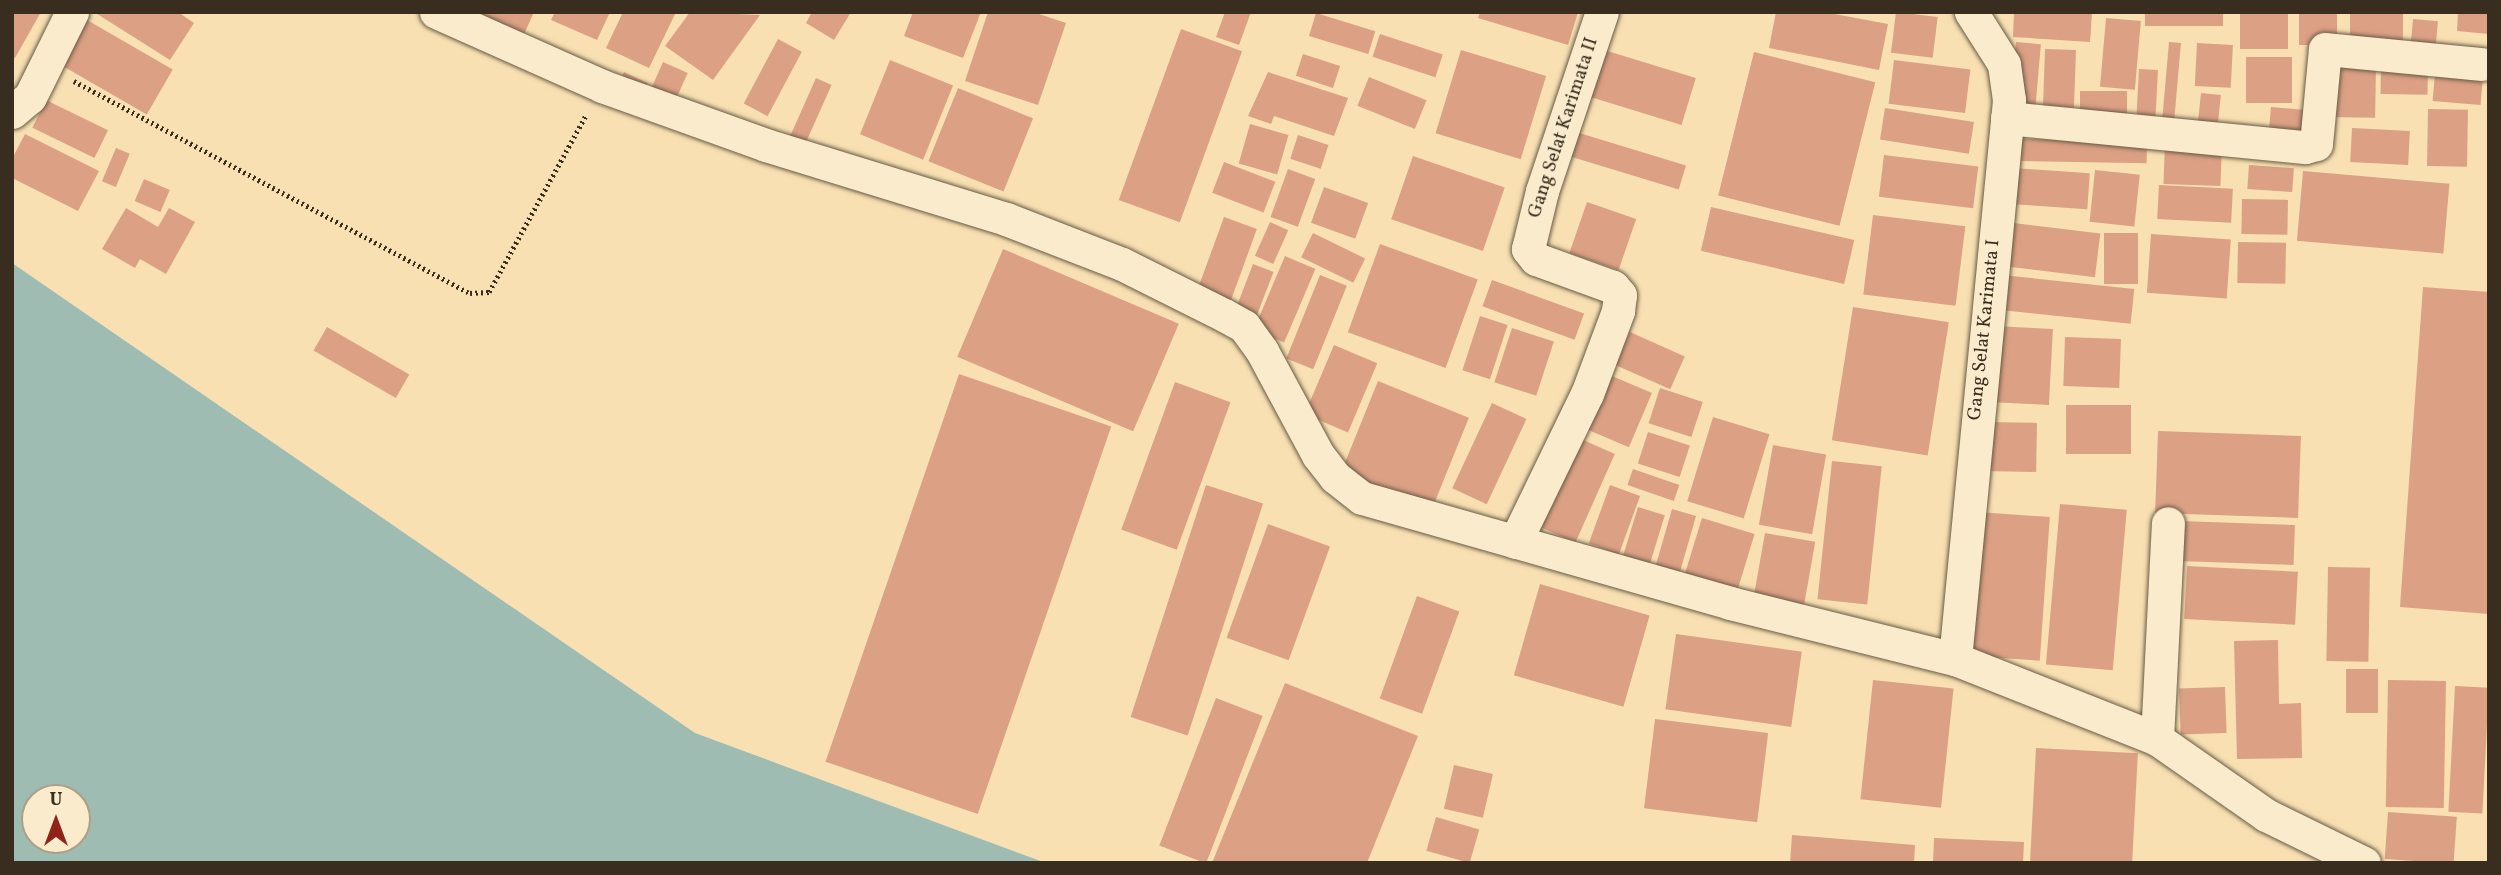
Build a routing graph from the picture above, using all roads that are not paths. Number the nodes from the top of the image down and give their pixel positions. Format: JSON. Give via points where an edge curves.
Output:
{"nodes":[{"id":1,"x":72,"y":12,"type":"edge"},
{"id":2,"x":436,"y":12,"type":"edge"},
{"id":3,"x":1602,"y":12,"type":"edge"},
{"id":4,"x":1970,"y":12,"type":"edge"},
{"id":5,"x":2481,"y":64,"type":"dead end"},
{"id":6,"x":12,"y":112,"type":"edge"},
{"id":7,"x":2007,"y":118,"type":"junction"},
{"id":8,"x":2168,"y":523,"type":"dead end"},
{"id":9,"x":1515,"y":542,"type":"junction"},
{"id":10,"x":1955,"y":659,"type":"junction"},
{"id":11,"x":2157,"y":739,"type":"junction"},
{"id":12,"x":2364,"y":863,"type":"edge"}],
"edges":[{"from":1,"to":6,"type":"street","via":[[30,97]]},
{"from":2,"to":9,"type":"street","via":[[602,86],[766,145],[1006,219],[1133,270],[1244,326],[1318,455],[1335,477],[1362,498]]},
{"from":3,"to":9,"type":"street","name":"Gang Selat Karimata II","via":[[1542,191],[1528,249],[1535,259],[1613,287],[1620,295],[1618,311],[1587,394]]},
{"from":4,"to":7,"type":"street","name":"Gang Selat Karimata I","via":[[2004,64]]},
{"from":5,"to":7,"type":"street","via":[[2325,50],[2316,144],[2305,147]]},
{"from":7,"to":10,"type":"street","name":"Gang Selat Karimata I"},
{"from":8,"to":11,"type":"street"},
{"from":9,"to":10,"type":"street","via":[[1730,603]]},
{"from":10,"to":11,"type":"street"},
{"from":11,"to":12,"type":"street","via":[[2207,779],[2266,815]]}]}
